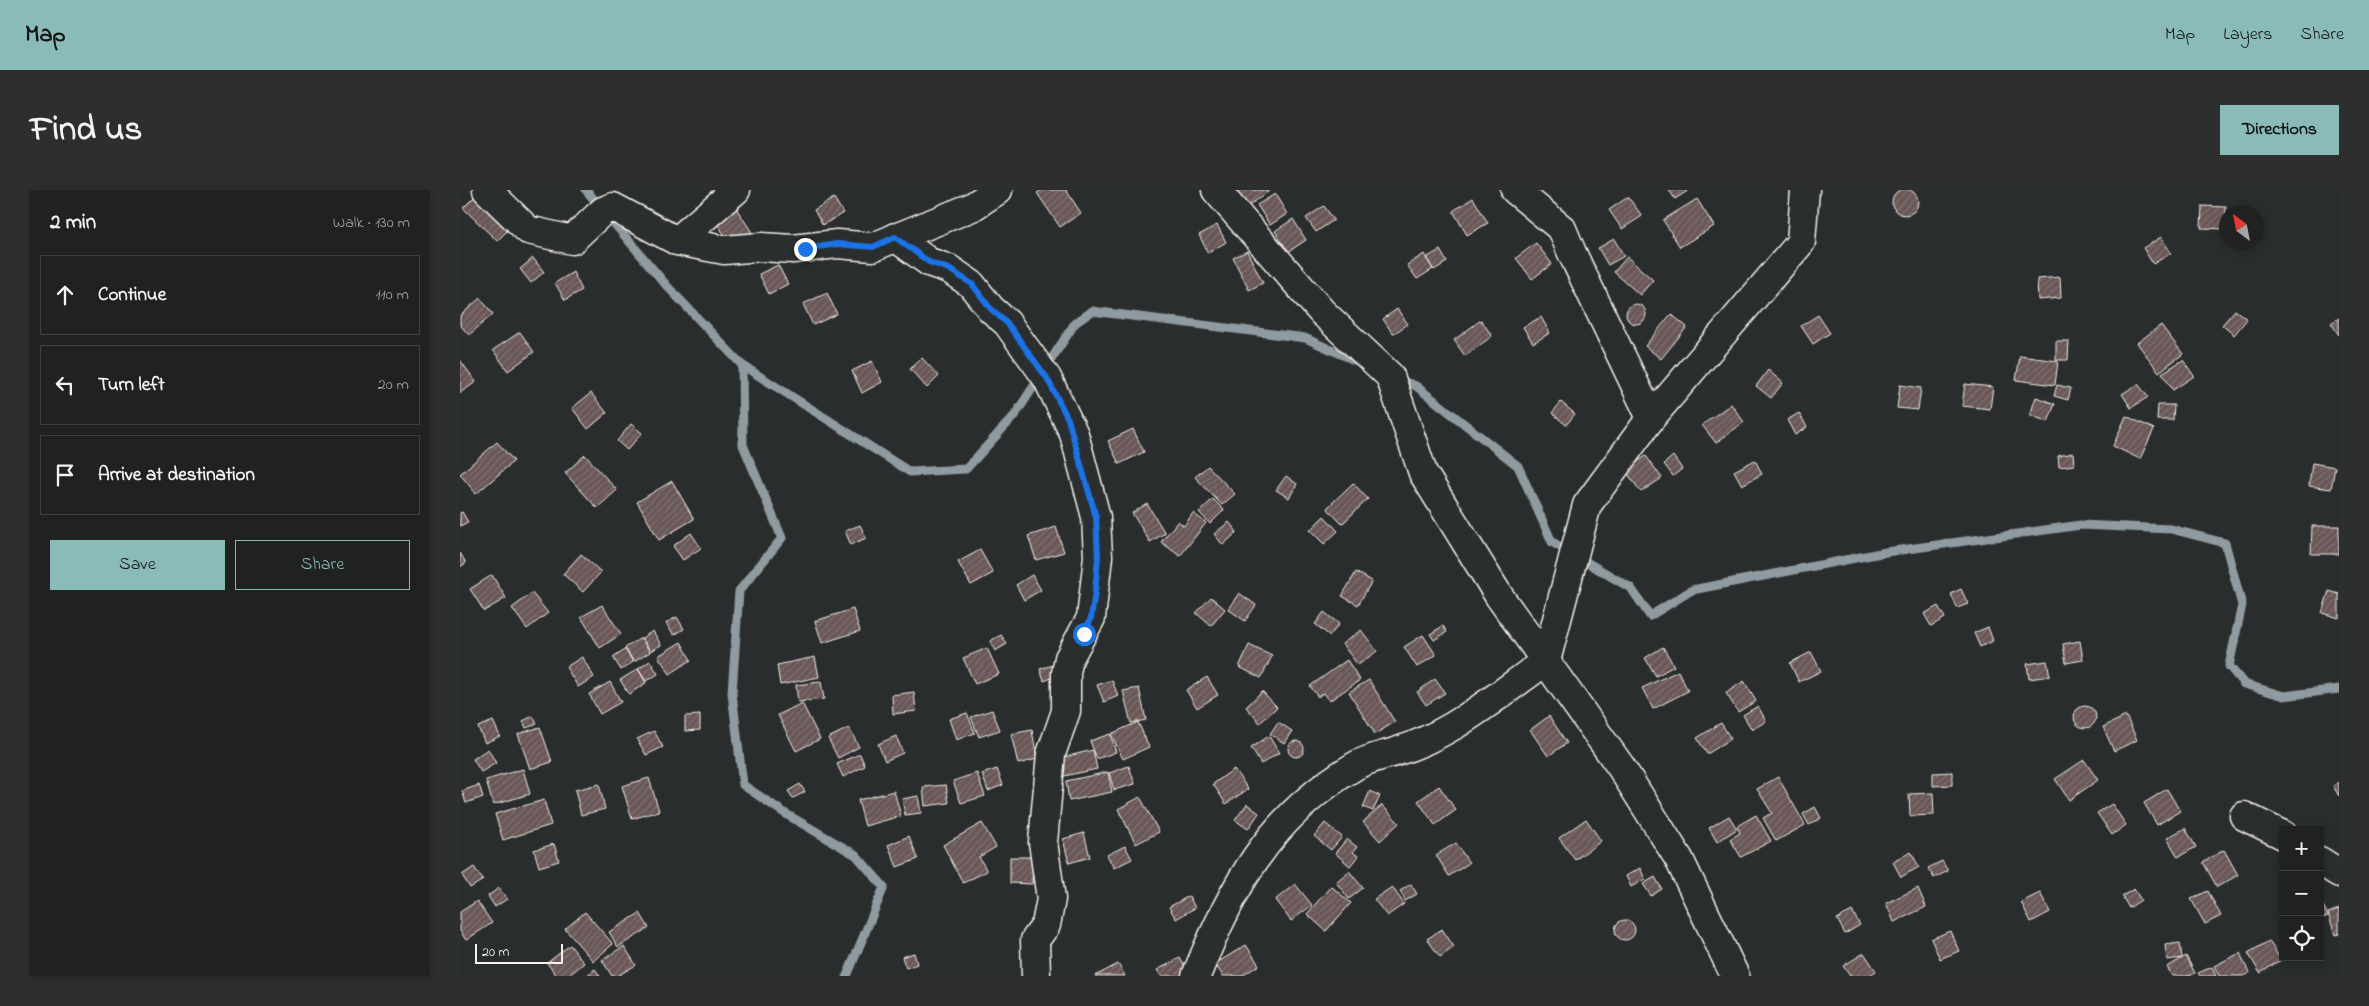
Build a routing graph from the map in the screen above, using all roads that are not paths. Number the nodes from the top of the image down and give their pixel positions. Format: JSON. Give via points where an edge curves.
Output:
{"nodes":[{"id":1,"x":487,"y":190,"type":"edge"},
{"id":2,"x":736,"y":190,"type":"edge"},
{"id":3,"x":998,"y":190,"type":"edge"},
{"id":4,"x":1216,"y":190,"type":"edge"},
{"id":5,"x":1515,"y":190,"type":"edge"},
{"id":6,"x":1805,"y":190,"type":"edge"},
{"id":7,"x":895,"y":237,"type":"junction"},
{"id":8,"x":677,"y":242,"type":"junction"},
{"id":9,"x":1651,"y":418,"type":"junction"},
{"id":10,"x":1546,"y":661,"type":"junction"},
{"id":11,"x":2244,"y":816,"type":"dead end"},
{"id":12,"x":2279,"y":833,"type":"edge"},
{"id":13,"x":2324,"y":864,"type":"edge"},
{"id":14,"x":2339,"y":873,"type":"edge"},
{"id":15,"x":1036,"y":976,"type":"edge"},
{"id":16,"x":1196,"y":976,"type":"edge"},
{"id":17,"x":1735,"y":976,"type":"edge"}],
"edges":[{"from":1,"to":8,"type":"street","via":[[528,230],[572,240],[613,207]]},
{"from":2,"to":8,"type":"street"},
{"from":3,"to":7,"type":"street","via":[[972,207]]},
{"from":4,"to":10,"type":"street","via":[[1322,312],[1390,376],[1423,473],[1499,596]]},
{"from":5,"to":9,"type":"street","via":[[1562,229]]},
{"from":6,"to":9,"type":"street","via":[[1800,242]]},
{"from":7,"to":8,"type":"street","via":[[873,247],[837,244],[793,249],[724,250]]},
{"from":7,"to":15,"type":"street","via":[[929,262],[962,276],[972,284],[991,309],[1007,323],[1047,378],[1074,434],[1096,517],[1098,557],[1091,618],[1069,658],[1066,711],[1051,754],[1043,842],[1052,899],[1046,924],[1035,940]]},
{"from":9,"to":10,"type":"street","via":[[1587,505]]},
{"from":10,"to":16,"type":"street","via":[[1453,726],[1418,744],[1376,756],[1356,766],[1327,785],[1290,817],[1259,850],[1238,883],[1216,925]]},
{"from":10,"to":17,"type":"street","via":[[1621,767],[1679,860]]},
{"from":11,"to":12,"type":"street"},
{"from":13,"to":14,"type":"street"}]}
